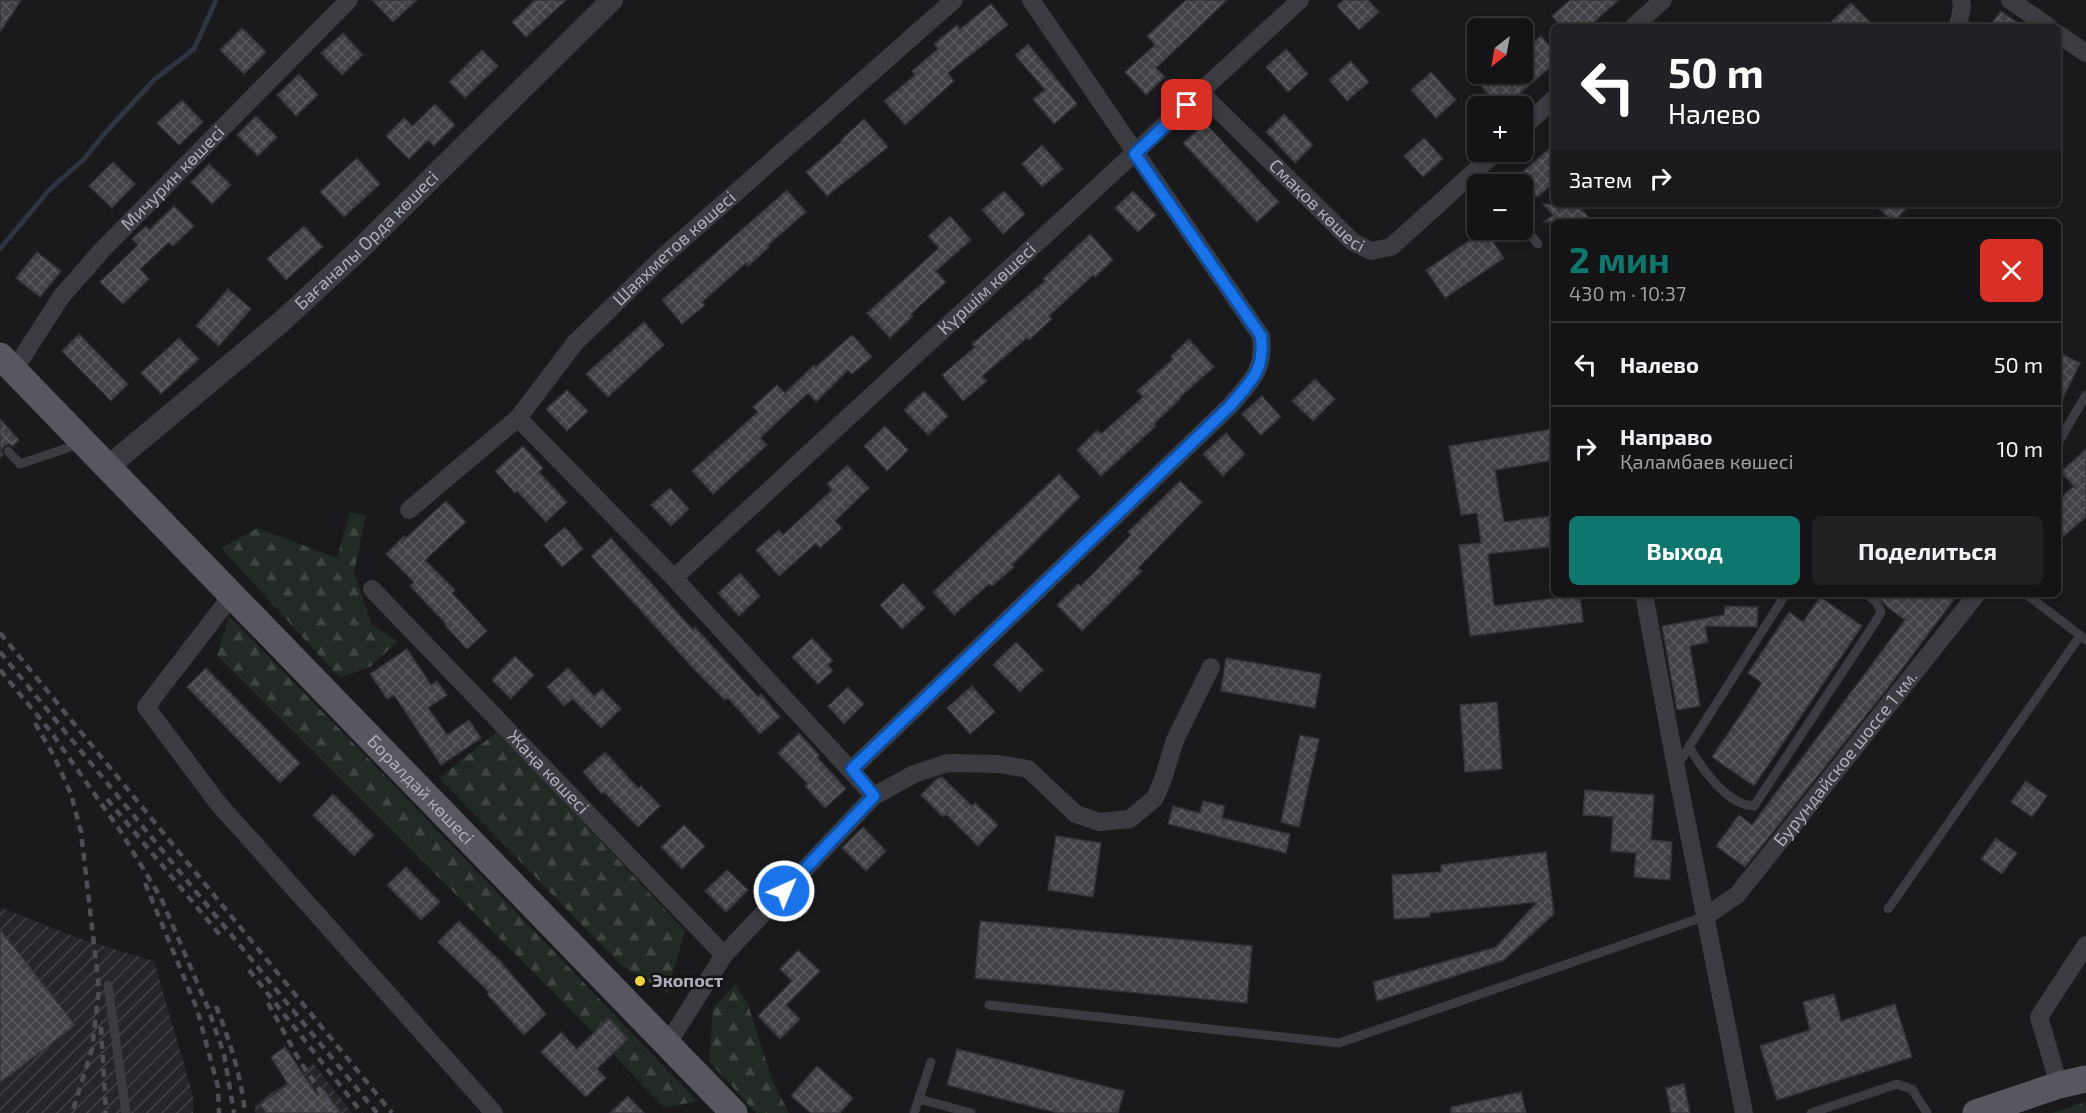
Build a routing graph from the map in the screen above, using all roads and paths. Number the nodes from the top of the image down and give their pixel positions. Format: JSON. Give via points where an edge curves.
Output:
{"nodes":[{"id":1,"x":349,"y":0,"type":"edge"},
{"id":2,"x":612,"y":0,"type":"edge"},
{"id":3,"x":954,"y":0,"type":"edge"},
{"id":4,"x":1031,"y":0,"type":"edge"},
{"id":5,"x":1300,"y":0,"type":"edge"},
{"id":6,"x":1663,"y":0,"type":"edge"},
{"id":7,"x":1961,"y":0,"type":"edge"},
{"id":8,"x":2010,"y":0,"type":"edge"},
{"id":9,"x":1636,"y":24,"type":"edge"},
{"id":10,"x":1958,"y":24,"type":"edge"},
{"id":11,"x":2045,"y":24,"type":"edge"},
{"id":12,"x":2061,"y":36,"type":"edge"},
{"id":13,"x":2086,"y":53,"type":"edge"},
{"id":14,"x":1201,"y":93,"type":"junction"},
{"id":15,"x":1551,"y":102,"type":"edge"},
{"id":16,"x":1533,"y":118,"type":"edge"},
{"id":17,"x":1135,"y":154,"type":"junction"},
{"id":18,"x":1485,"y":162,"type":"edge"},
{"id":19,"x":1478,"y":168,"type":"junction"},
{"id":20,"x":1483,"y":174,"type":"edge"},
{"id":21,"x":1533,"y":238,"type":"edge"},
{"id":22,"x":1538,"y":244,"type":"dead end"},
{"id":23,"x":7,"y":363,"type":"edge"},
{"id":24,"x":2086,"y":395,"type":"edge"},
{"id":25,"x":518,"y":418,"type":"junction"},
{"id":26,"x":2061,"y":438,"type":"edge"},
{"id":27,"x":84,"y":442,"type":"junction"},
{"id":28,"x":8,"y":451,"type":"dead end"},
{"id":29,"x":108,"y":467,"type":"junction"},
{"id":30,"x":409,"y":510,"type":"dead end"},
{"id":31,"x":674,"y":578,"type":"junction"},
{"id":32,"x":372,"y":589,"type":"dead end"},
{"id":33,"x":232,"y":595,"type":"junction"},
{"id":34,"x":1645,"y":597,"type":"edge"},
{"id":35,"x":1784,"y":597,"type":"edge"},
{"id":36,"x":1870,"y":597,"type":"edge"},
{"id":37,"x":1975,"y":597,"type":"edge"},
{"id":38,"x":2030,"y":597,"type":"edge"},
{"id":39,"x":2083,"y":638,"type":"edge"},
{"id":40,"x":1211,"y":667,"type":"dead end"},
{"id":41,"x":1689,"y":746,"type":"junction"},
{"id":42,"x":1676,"y":768,"type":"junction"},
{"id":43,"x":852,"y":769,"type":"junction"},
{"id":44,"x":874,"y":796,"type":"junction"},
{"id":45,"x":1888,"y":909,"type":"dead end"},
{"id":46,"x":1706,"y":916,"type":"junction"},
{"id":47,"x":2086,"y":945,"type":"edge"},
{"id":48,"x":724,"y":955,"type":"junction"},
{"id":49,"x":108,"y":986,"type":"dead end"},
{"id":50,"x":989,"y":1005,"type":"dead end"},
{"id":51,"x":668,"y":1043,"type":"junction"},
{"id":52,"x":931,"y":1062,"type":"dead end"},
{"id":53,"x":2086,"y":1079,"type":"edge"},
{"id":54,"x":2059,"y":1085,"type":"junction"},
{"id":55,"x":919,"y":1099,"type":"junction"},
{"id":56,"x":725,"y":1108,"type":"edge"},
{"id":57,"x":126,"y":1113,"type":"edge"},
{"id":58,"x":494,"y":1113,"type":"edge"},
{"id":59,"x":914,"y":1113,"type":"edge"},
{"id":60,"x":971,"y":1113,"type":"edge"},
{"id":61,"x":1744,"y":1113,"type":"edge"},
{"id":62,"x":1811,"y":1113,"type":"edge"},
{"id":63,"x":1927,"y":1113,"type":"edge"},
{"id":64,"x":1976,"y":1113,"type":"edge"}],
"edges":[{"from":1,"to":23,"type":"street","name":"Мичурин көшесі","via":[[102,250]]},
{"from":2,"to":29,"type":"street","name":"Бағаналы Орда көшесі","via":[[358,251],[280,323]]},
{"from":3,"to":25,"type":"street","name":"Шаяхметов көшесі","via":[[665,255],[575,343]]},
{"from":4,"to":17,"type":"street"},
{"from":5,"to":14,"type":"street","name":"Күршім көшесі"},
{"from":6,"to":9,"type":"street"},
{"from":7,"to":10,"type":"street"},
{"from":8,"to":11,"type":"street"},
{"from":12,"to":13,"type":"street"},
{"from":14,"to":17,"type":"street","name":"Күршім көшесі"},
{"from":14,"to":19,"type":"street","name":"Смақов көшесі","via":[[1353,242],[1371,251],[1391,247]]},
{"from":15,"to":16,"type":"street"},
{"from":17,"to":31,"type":"street","name":"Күршім көшесі"},
{"from":17,"to":43,"type":"street","via":[[1261,336],[1263,354],[1259,368],[1230,406]]},
{"from":18,"to":19,"type":"street","name":"Смақов көшесі"},
{"from":19,"to":20,"type":"lane"},
{"from":21,"to":22,"type":"lane"},
{"from":23,"to":27,"type":"main road"},
{"from":24,"to":26,"type":"lane"},
{"from":25,"to":30,"type":"street","name":"Шаяхметов көшесі"},
{"from":25,"to":31,"type":"street"},
{"from":27,"to":28,"type":"lane","via":[[20,464]]},
{"from":27,"to":29,"type":"main road","name":"Боралдай көшесі"},
{"from":29,"to":33,"type":"main road","name":"Боралдай көшесі"},
{"from":31,"to":43,"type":"street"},
{"from":32,"to":48,"type":"street","name":"Жаңа көшесі"},
{"from":33,"to":51,"type":"main road","name":"Боралдай көшесі"},
{"from":33,"to":58,"type":"street","via":[[146,707],[217,802]]},
{"from":34,"to":42,"type":"street"},
{"from":35,"to":41,"type":"lane"},
{"from":36,"to":41,"type":"lane","via":[[1881,612],[1876,621],[1754,806],[1743,806],[1727,794],[1699,765]]},
{"from":37,"to":46,"type":"street","name":"Бурундайское шоссе 1 км.","via":[[1737,895]]},
{"from":38,"to":39,"type":"lane"},
{"from":39,"to":45,"type":"lane"},
{"from":40,"to":44,"type":"street","via":[[1175,740],[1155,798],[1130,819],[1099,822],[1076,814],[1028,769],[999,764],[948,764],[914,774]]},
{"from":41,"to":42,"type":"lane"},
{"from":42,"to":46,"type":"street"},
{"from":43,"to":44,"type":"street"},
{"from":44,"to":48,"type":"street"},
{"from":46,"to":50,"type":"lane","via":[[1339,1043]]},
{"from":46,"to":61,"type":"street"},
{"from":47,"to":54,"type":"street","via":[[2039,1017]]},
{"from":48,"to":51,"type":"street"},
{"from":49,"to":57,"type":"lane"},
{"from":51,"to":56,"type":"main road","name":"Боралдай көшесі"},
{"from":52,"to":55,"type":"lane"},
{"from":53,"to":54,"type":"main road"},
{"from":54,"to":64,"type":"main road"},
{"from":55,"to":59,"type":"lane"},
{"from":55,"to":60,"type":"lane"},
{"from":62,"to":63,"type":"lane","via":[[1897,1084],[1912,1089]]}]}
